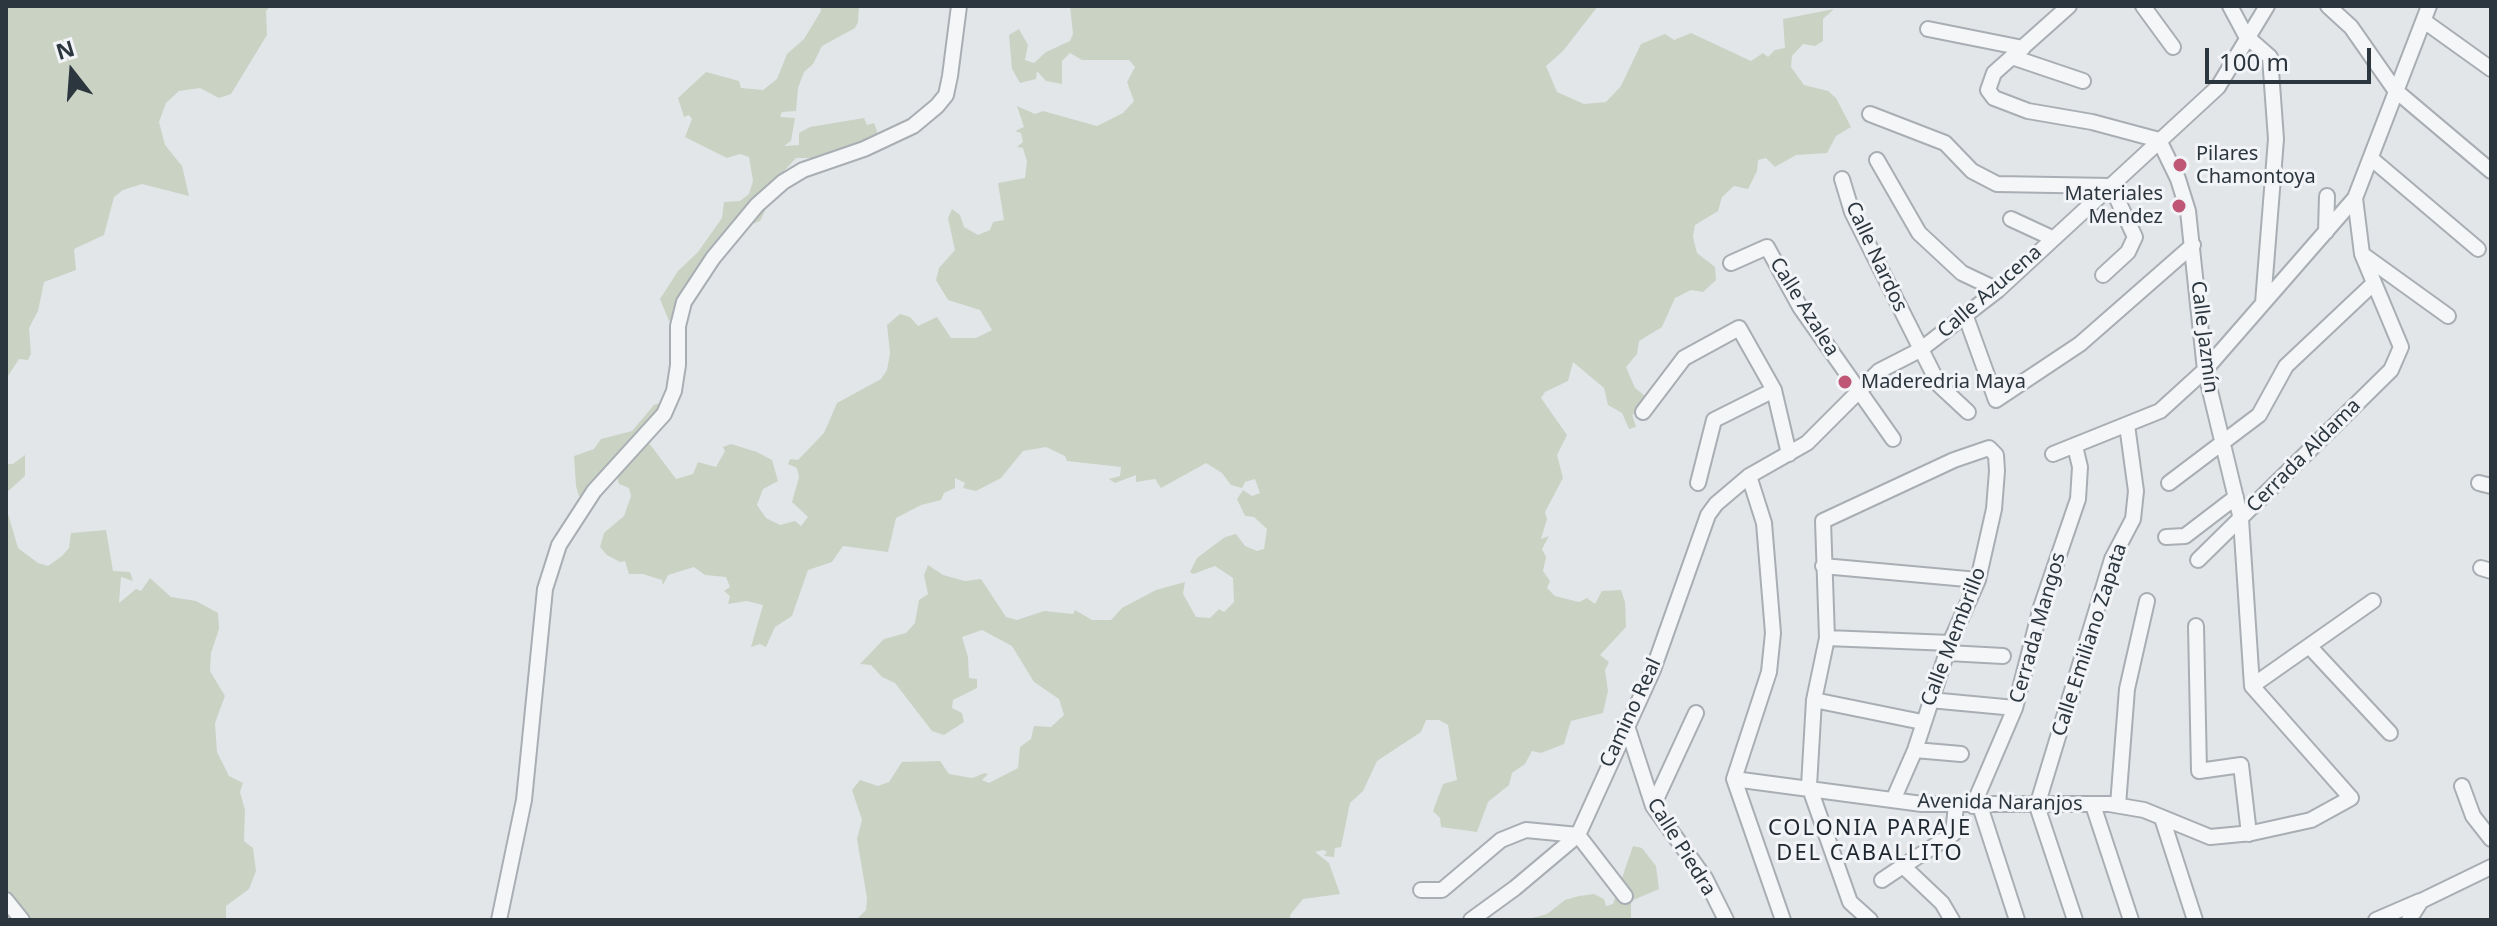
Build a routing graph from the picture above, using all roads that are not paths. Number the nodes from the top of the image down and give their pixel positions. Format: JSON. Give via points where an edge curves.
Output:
{"nodes":[{"id":1,"x":959,"y":6,"type":"edge"},
{"id":2,"x":2069,"y":6,"type":"edge"},
{"id":3,"x":2143,"y":6,"type":"edge"},
{"id":4,"x":2230,"y":6,"type":"edge"},
{"id":5,"x":2267,"y":6,"type":"edge"},
{"id":6,"x":2328,"y":6,"type":"edge"},
{"id":7,"x":2427,"y":11,"type":"edge"},
{"id":8,"x":1928,"y":29,"type":"dead end"},
{"id":9,"x":2246,"y":36,"type":"junction"},
{"id":10,"x":2173,"y":47,"type":"dead end"},
{"id":11,"x":2018,"y":53,"type":"junction"},
{"id":12,"x":2491,"y":69,"type":"edge"},
{"id":13,"x":2083,"y":81,"type":"dead end"},
{"id":14,"x":2395,"y":90,"type":"junction"},
{"id":15,"x":1870,"y":114,"type":"dead end"},
{"id":16,"x":2159,"y":140,"type":"junction"},
{"id":17,"x":1877,"y":160,"type":"dead end"},
{"id":18,"x":2373,"y":160,"type":"junction"},
{"id":19,"x":2491,"y":171,"type":"edge"},
{"id":20,"x":1842,"y":179,"type":"dead end"},
{"id":21,"x":2111,"y":186,"type":"junction"},
{"id":22,"x":2327,"y":196,"type":"dead end"},
{"id":23,"x":2355,"y":198,"type":"junction"},
{"id":24,"x":2011,"y":219,"type":"dead end"},
{"id":25,"x":2326,"y":232,"type":"junction"},
{"id":26,"x":2052,"y":238,"type":"junction"},
{"id":27,"x":2193,"y":245,"type":"junction"},
{"id":28,"x":2478,"y":249,"type":"dead end"},
{"id":29,"x":2362,"y":254,"type":"junction"},
{"id":30,"x":1731,"y":263,"type":"dead end"},
{"id":31,"x":2103,"y":275,"type":"dead end"},
{"id":32,"x":2374,"y":283,"type":"junction"},
{"id":33,"x":1998,"y":290,"type":"junction"},
{"id":34,"x":2263,"y":303,"type":"junction"},
{"id":35,"x":2448,"y":316,"type":"dead end"},
{"id":36,"x":1966,"y":317,"type":"junction"},
{"id":37,"x":1920,"y":350,"type":"junction"},
{"id":38,"x":2205,"y":370,"type":"junction"},
{"id":39,"x":1858,"y":389,"type":"junction"},
{"id":40,"x":1774,"y":390,"type":"junction"},
{"id":41,"x":1643,"y":412,"type":"dead end"},
{"id":42,"x":1968,"y":412,"type":"dead end"},
{"id":43,"x":2127,"y":425,"type":"junction"},
{"id":44,"x":1893,"y":439,"type":"dead end"},
{"id":45,"x":2221,"y":443,"type":"junction"},
{"id":46,"x":2075,"y":446,"type":"junction"},
{"id":47,"x":1789,"y":454,"type":"junction"},
{"id":48,"x":2053,"y":454,"type":"dead end"},
{"id":49,"x":1749,"y":476,"type":"junction"},
{"id":50,"x":1698,"y":483,"type":"dead end"},
{"id":51,"x":2169,"y":483,"type":"dead end"},
{"id":52,"x":2236,"y":497,"type":"junction"},
{"id":53,"x":2241,"y":519,"type":"junction"},
{"id":54,"x":2166,"y":537,"type":"dead end"},
{"id":55,"x":2198,"y":560,"type":"dead end"},
{"id":56,"x":1823,"y":566,"type":"junction"},
{"id":57,"x":1978,"y":580,"type":"junction"},
{"id":58,"x":2147,"y":601,"type":"dead end"},
{"id":59,"x":2373,"y":601,"type":"dead end"},
{"id":60,"x":2196,"y":626,"type":"dead end"},
{"id":61,"x":1827,"y":638,"type":"junction"},
{"id":62,"x":2309,"y":646,"type":"junction"},
{"id":63,"x":1949,"y":648,"type":"junction"},
{"id":64,"x":2003,"y":656,"type":"dead end"},
{"id":65,"x":2252,"y":686,"type":"junction"},
{"id":66,"x":1814,"y":700,"type":"junction"},
{"id":67,"x":1930,"y":700,"type":"junction"},
{"id":68,"x":2015,"y":708,"type":"junction"},
{"id":69,"x":1696,"y":713,"type":"dead end"},
{"id":70,"x":1922,"y":722,"type":"junction"},
{"id":71,"x":1627,"y":726,"type":"junction"},
{"id":72,"x":2390,"y":733,"type":"dead end"},
{"id":73,"x":1915,"y":750,"type":"junction"},
{"id":74,"x":1961,"y":754,"type":"dead end"},
{"id":75,"x":1734,"y":779,"type":"junction"},
{"id":76,"x":1809,"y":786,"type":"junction"},
{"id":77,"x":2462,"y":786,"type":"dead end"},
{"id":78,"x":1894,"y":798,"type":"junction"},
{"id":79,"x":1956,"y":805,"type":"junction"},
{"id":80,"x":2093,"y":805,"type":"junction"},
{"id":81,"x":2118,"y":805,"type":"junction"},
{"id":82,"x":1653,"y":806,"type":"junction"},
{"id":83,"x":1976,"y":806,"type":"junction"},
{"id":84,"x":2037,"y":806,"type":"junction"},
{"id":85,"x":2162,"y":818,"type":"junction"},
{"id":86,"x":2249,"y":834,"type":"junction"},
{"id":87,"x":1578,"y":835,"type":"junction"},
{"id":88,"x":2491,"y":839,"type":"edge"},
{"id":89,"x":1903,"y":866,"type":"junction"},
{"id":90,"x":2491,"y":867,"type":"edge"},
{"id":91,"x":1882,"y":880,"type":"dead end"},
{"id":92,"x":1421,"y":890,"type":"dead end"},
{"id":93,"x":1625,"y":896,"type":"dead end"},
{"id":94,"x":6,"y":900,"type":"edge"},
{"id":95,"x":2421,"y":901,"type":"junction"},
{"id":96,"x":22,"y":920,"type":"edge"},
{"id":97,"x":499,"y":920,"type":"edge"},
{"id":98,"x":1471,"y":920,"type":"edge"},
{"id":99,"x":1726,"y":920,"type":"edge"},
{"id":100,"x":1783,"y":920,"type":"edge"},
{"id":101,"x":1870,"y":920,"type":"edge"},
{"id":102,"x":1952,"y":920,"type":"edge"},
{"id":103,"x":2017,"y":920,"type":"edge"},
{"id":104,"x":2075,"y":920,"type":"edge"},
{"id":105,"x":2131,"y":920,"type":"edge"},
{"id":106,"x":2195,"y":920,"type":"edge"},
{"id":107,"x":2376,"y":920,"type":"edge"},
{"id":108,"x":2409,"y":920,"type":"edge"}],
"edges":[{"from":1,"to":97,"type":"street","via":[[946,95],[937,106],[913,126],[783,182],[713,258],[684,302],[674,391],[664,414],[594,491],[559,545],[545,589],[524,800]]},
{"from":2,"to":11,"type":"street"},
{"from":3,"to":10,"type":"street"},
{"from":4,"to":9,"type":"street"},
{"from":5,"to":9,"type":"street","name":"Calle Azucena"},
{"from":6,"to":14,"type":"street","via":[[2351,27]]},
{"from":7,"to":12,"type":"street"},
{"from":7,"to":14,"type":"street"},
{"from":8,"to":11,"type":"street"},
{"from":9,"to":16,"type":"street","name":"Calle Azucena","via":[[2218,87]]},
{"from":9,"to":34,"type":"street","via":[[2270,57],[2276,139]]},
{"from":11,"to":13,"type":"street"},
{"from":11,"to":16,"type":"street","via":[[1989,82],[1994,98],[2028,111]]},
{"from":14,"to":18,"type":"street"},
{"from":14,"to":19,"type":"street"},
{"from":15,"to":21,"type":"street","via":[[1945,143],[1972,171],[1997,184]]},
{"from":16,"to":21,"type":"street","name":"Calle Azucena"},
{"from":16,"to":27,"type":"street","name":"Calle Jazmín","via":[[2182,190]]},
{"from":17,"to":33,"type":"street","via":[[1919,233],[1962,273]]},
{"from":18,"to":23,"type":"street"},
{"from":18,"to":28,"type":"street"},
{"from":20,"to":37,"type":"street","name":"Calle Nardos","via":[[1852,212]]},
{"from":21,"to":26,"type":"street","name":"Calle Azucena"},
{"from":21,"to":31,"type":"street","via":[[2135,237],[2128,252]]},
{"from":22,"to":25,"type":"street"},
{"from":23,"to":25,"type":"street"},
{"from":23,"to":29,"type":"street"},
{"from":24,"to":26,"type":"street"},
{"from":25,"to":34,"type":"street"},
{"from":26,"to":33,"type":"street","name":"Calle Azucena"},
{"from":27,"to":36,"type":"street","via":[[2080,344],[1996,400]]},
{"from":27,"to":38,"type":"street","name":"Calle Jazmín"},
{"from":29,"to":32,"type":"street"},
{"from":29,"to":35,"type":"street"},
{"from":30,"to":39,"type":"street","name":"Calle Azalea","via":[[1767,247],[1800,307]]},
{"from":32,"to":45,"type":"street","via":[[2286,366],[2259,415]]},
{"from":32,"to":53,"type":"street","name":"Cerrada Aldama","via":[[2401,347],[2391,370]]},
{"from":33,"to":36,"type":"street","name":"Calle Azucena"},
{"from":34,"to":38,"type":"street"},
{"from":36,"to":37,"type":"street","name":"Calle Azucena"},
{"from":37,"to":39,"type":"street","name":"Calle Azucena","via":[[1879,371]]},
{"from":37,"to":42,"type":"street","name":"Calle Nardos","via":[[1939,385]]},
{"from":38,"to":43,"type":"street","via":[[2160,411]]},
{"from":38,"to":45,"type":"street","name":"Calle Jazmín"},
{"from":39,"to":44,"type":"street","name":"Calle Azalea"},
{"from":39,"to":47,"type":"street","name":"Calle Azucena","via":[[1807,443]]},
{"from":40,"to":41,"type":"street","via":[[1739,328],[1684,358]]},
{"from":40,"to":47,"type":"street"},
{"from":40,"to":50,"type":"street","via":[[1714,420]]},
{"from":43,"to":46,"type":"street"},
{"from":43,"to":84,"type":"street","name":"Calle Emiliano Zapata","via":[[2136,491],[2133,519],[2112,559]]},
{"from":45,"to":51,"type":"street"},
{"from":45,"to":52,"type":"street","name":"Calle Jazmín"},
{"from":46,"to":48,"type":"street"},
{"from":46,"to":68,"type":"street","name":"Cerrada Mangos","via":[[2078,499],[2041,607]]},
{"from":47,"to":49,"type":"street","name":"Calle Azucena"},
{"from":49,"to":71,"type":"street","name":"Camino Real","via":[[1708,515],[1653,670]]},
{"from":49,"to":75,"type":"street","via":[[1764,523],[1773,633],[1769,672]]},
{"from":52,"to":53,"type":"street","name":"Calle Jazmín"},
{"from":52,"to":54,"type":"street","via":[[2185,536]]},
{"from":53,"to":55,"type":"street","name":"Cerrada Aldama"},
{"from":53,"to":65,"type":"street","name":"Calle Jazmín"},
{"from":56,"to":57,"type":"street"},
{"from":56,"to":57,"type":"street","name":"Calle Membrillo","via":[[1823,521],[1989,448],[1996,455],[1994,509]]},
{"from":56,"to":61,"type":"street"},
{"from":57,"to":63,"type":"street","name":"Calle Membrillo"},
{"from":58,"to":81,"type":"street","via":[[2127,689]]},
{"from":59,"to":62,"type":"street"},
{"from":60,"to":86,"type":"street","via":[[2199,771],[2241,765]]},
{"from":61,"to":63,"type":"street"},
{"from":61,"to":66,"type":"street"},
{"from":62,"to":65,"type":"street"},
{"from":62,"to":72,"type":"street"},
{"from":63,"to":64,"type":"street"},
{"from":63,"to":67,"type":"street","name":"Calle Membrillo"},
{"from":65,"to":86,"type":"street","name":"Avenida Naranjos","via":[[2351,798],[2311,820]]},
{"from":66,"to":70,"type":"street"},
{"from":66,"to":76,"type":"street"},
{"from":67,"to":68,"type":"street"},
{"from":67,"to":70,"type":"street","name":"Calle Membrillo"},
{"from":68,"to":83,"type":"street","name":"Cerrada Mangos"},
{"from":69,"to":82,"type":"street"},
{"from":70,"to":73,"type":"street","name":"Calle Membrillo"},
{"from":71,"to":82,"type":"street","name":"Calle Piedra"},
{"from":71,"to":87,"type":"street","name":"Camino Real"},
{"from":73,"to":74,"type":"street"},
{"from":73,"to":78,"type":"street","name":"Calle Membrillo"},
{"from":75,"to":76,"type":"street","name":"Avenida Naranjos"},
{"from":75,"to":100,"type":"street"},
{"from":76,"to":78,"type":"street","name":"Avenida Naranjos"},
{"from":76,"to":101,"type":"street","via":[[1850,902]]},
{"from":77,"to":88,"type":"street","via":[[2473,816]]},
{"from":78,"to":79,"type":"street","name":"Avenida Naranjos"},
{"from":79,"to":83,"type":"street","name":"Avenida Naranjos"},
{"from":79,"to":89,"type":"street","via":[[1953,834]]},
{"from":80,"to":81,"type":"street","name":"Avenida Naranjos"},
{"from":80,"to":84,"type":"street","name":"Avenida Naranjos"},
{"from":80,"to":105,"type":"street"},
{"from":81,"to":85,"type":"street","name":"Avenida Naranjos"},
{"from":82,"to":99,"type":"street","name":"Calle Piedra","via":[[1705,878]]},
{"from":83,"to":84,"type":"street","name":"Avenida Naranjos"},
{"from":83,"to":103,"type":"street"},
{"from":84,"to":104,"type":"street"},
{"from":85,"to":86,"type":"street","name":"Avenida Naranjos","via":[[2210,837]]},
{"from":85,"to":106,"type":"street"},
{"from":87,"to":92,"type":"street","via":[[1526,830],[1501,840],[1442,890]]},
{"from":87,"to":93,"type":"street"},
{"from":87,"to":98,"type":"street","name":"Camino Real"},
{"from":89,"to":91,"type":"street"},
{"from":89,"to":102,"type":"street","via":[[1942,903]]},
{"from":90,"to":95,"type":"street"},
{"from":94,"to":96,"type":"street"},
{"from":95,"to":107,"type":"street"},
{"from":95,"to":108,"type":"street"}]}
